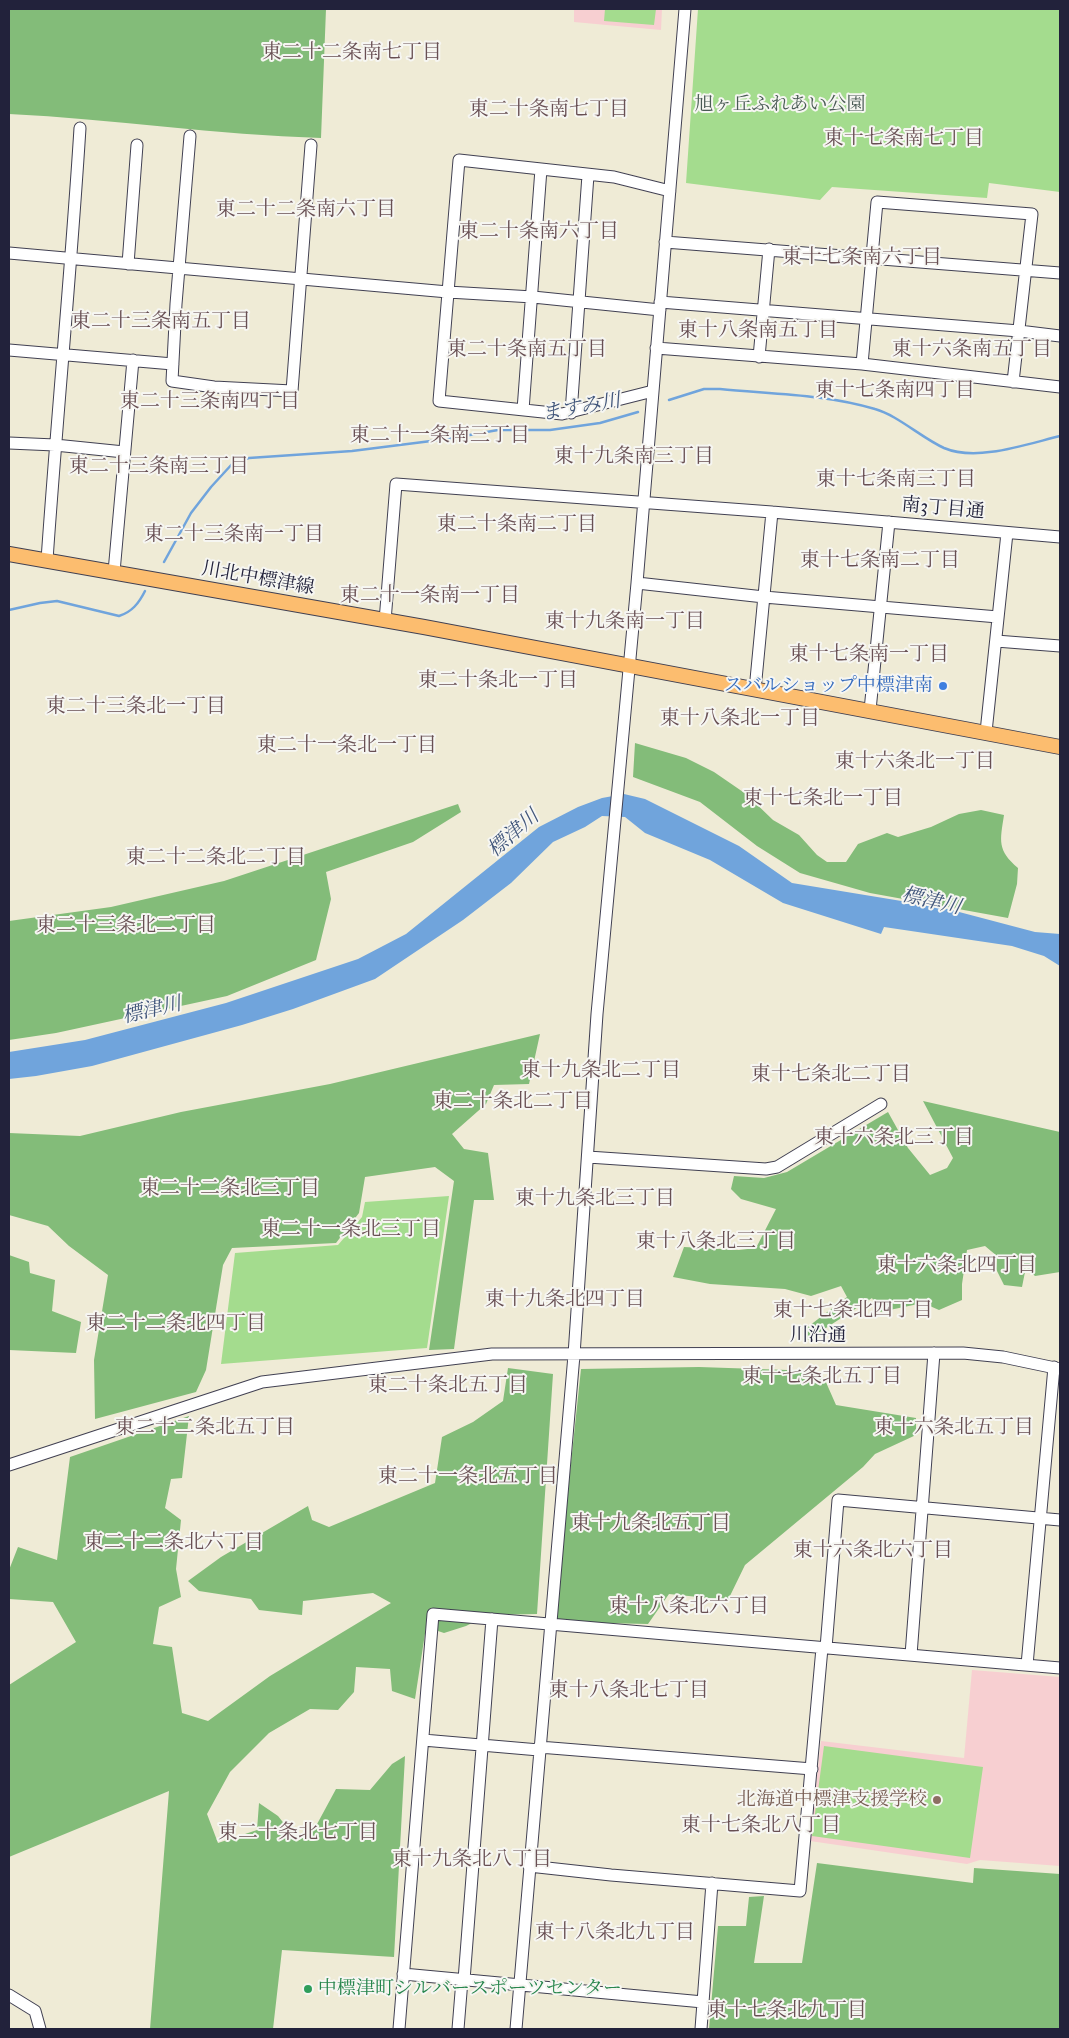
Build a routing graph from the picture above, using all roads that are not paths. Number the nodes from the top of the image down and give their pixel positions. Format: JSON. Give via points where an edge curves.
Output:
{"nodes":[{"id":1,"x":685,"y":9,"type":"edge"},
{"id":2,"x":80,"y":128,"type":"dead end"},
{"id":3,"x":190,"y":136,"type":"dead end"},
{"id":4,"x":137,"y":145,"type":"dead end"},
{"id":5,"x":311,"y":145,"type":"dead end"},
{"id":6,"x":541,"y":170,"type":"junction"},
{"id":7,"x":588,"y":175,"type":"junction"},
{"id":8,"x":670,"y":191,"type":"junction"},
{"id":9,"x":665,"y":242,"type":"junction"},
{"id":10,"x":770,"y":249,"type":"junction"},
{"id":11,"x":9,"y":253,"type":"edge"},
{"id":12,"x":72,"y":259,"type":"junction"},
{"id":13,"x":872,"y":259,"type":"junction"},
{"id":14,"x":128,"y":264,"type":"junction"},
{"id":15,"x":180,"y":268,"type":"junction"},
{"id":16,"x":1025,"y":270,"type":"junction"},
{"id":17,"x":1060,"y":273,"type":"edge"},
{"id":18,"x":301,"y":279,"type":"junction"},
{"id":19,"x":448,"y":292,"type":"junction"},
{"id":20,"x":533,"y":297,"type":"junction"},
{"id":21,"x":579,"y":302,"type":"junction"},
{"id":22,"x":660,"y":306,"type":"junction"},
{"id":23,"x":763,"y":311,"type":"junction"},
{"id":24,"x":867,"y":319,"type":"junction"},
{"id":25,"x":1019,"y":331,"type":"junction"},
{"id":26,"x":1060,"y":336,"type":"edge"},
{"id":27,"x":656,"y":348,"type":"junction"},
{"id":28,"x":9,"y":350,"type":"edge"},
{"id":29,"x":63,"y":354,"type":"junction"},
{"id":30,"x":760,"y":357,"type":"junction"},
{"id":31,"x":133,"y":360,"type":"junction"},
{"id":32,"x":172,"y":364,"type":"junction"},
{"id":33,"x":862,"y":364,"type":"junction"},
{"id":34,"x":1013,"y":382,"type":"junction"},
{"id":35,"x":1060,"y":387,"type":"edge"},
{"id":36,"x":653,"y":391,"type":"junction"},
{"id":37,"x":523,"y":410,"type":"junction"},
{"id":38,"x":571,"y":413,"type":"junction"},
{"id":39,"x":9,"y":443,"type":"edge"},
{"id":40,"x":55,"y":445,"type":"junction"},
{"id":41,"x":124,"y":452,"type":"junction"},
{"id":42,"x":643,"y":502,"type":"junction"},
{"id":43,"x":772,"y":512,"type":"junction"},
{"id":44,"x":889,"y":522,"type":"junction"},
{"id":45,"x":1007,"y":533,"type":"junction"},
{"id":46,"x":1060,"y":537,"type":"edge"},
{"id":47,"x":9,"y":554,"type":"edge"},
{"id":48,"x":47,"y":560,"type":"junction"},
{"id":49,"x":114,"y":572,"type":"junction"},
{"id":50,"x":637,"y":583,"type":"junction"},
{"id":51,"x":764,"y":597,"type":"junction"},
{"id":52,"x":882,"y":606,"type":"junction"},
{"id":53,"x":998,"y":617,"type":"junction"},
{"id":54,"x":385,"y":621,"type":"junction"},
{"id":55,"x":996,"y":641,"type":"junction"},
{"id":56,"x":1060,"y":646,"type":"edge"},
{"id":57,"x":629,"y":666,"type":"junction"},
{"id":58,"x":755,"y":690,"type":"junction"},
{"id":59,"x":870,"y":710,"type":"junction"},
{"id":60,"x":986,"y":732,"type":"junction"},
{"id":61,"x":1060,"y":747,"type":"edge"},
{"id":62,"x":881,"y":1104,"type":"dead end"},
{"id":63,"x":588,"y":1157,"type":"junction"},
{"id":64,"x":934,"y":1353,"type":"junction"},
{"id":65,"x":574,"y":1355,"type":"junction"},
{"id":66,"x":1057,"y":1368,"type":"edge"},
{"id":67,"x":9,"y":1464,"type":"edge"},
{"id":68,"x":922,"y":1507,"type":"junction"},
{"id":69,"x":1041,"y":1518,"type":"junction"},
{"id":70,"x":1060,"y":1520,"type":"edge"},
{"id":71,"x":492,"y":1619,"type":"junction"},
{"id":72,"x":550,"y":1625,"type":"junction"},
{"id":73,"x":824,"y":1648,"type":"junction"},
{"id":74,"x":910,"y":1655,"type":"junction"},
{"id":75,"x":1027,"y":1665,"type":"junction"},
{"id":76,"x":1060,"y":1668,"type":"edge"},
{"id":77,"x":423,"y":1740,"type":"junction"},
{"id":78,"x":481,"y":1745,"type":"junction"},
{"id":79,"x":539,"y":1749,"type":"junction"},
{"id":80,"x":812,"y":1769,"type":"junction"},
{"id":81,"x":529,"y":1866,"type":"junction"},
{"id":82,"x":712,"y":1883,"type":"junction"},
{"id":83,"x":403,"y":1974,"type":"junction"},
{"id":84,"x":463,"y":1980,"type":"junction"},
{"id":85,"x":520,"y":1985,"type":"junction"},
{"id":86,"x":9,"y":1995,"type":"edge"},
{"id":87,"x":703,"y":2002,"type":"junction"},
{"id":88,"x":40,"y":2029,"type":"edge"},
{"id":89,"x":398,"y":2029,"type":"edge"},
{"id":90,"x":458,"y":2029,"type":"edge"},
{"id":91,"x":516,"y":2029,"type":"edge"},
{"id":92,"x":701,"y":2029,"type":"edge"}],
"edges":[{"from":1,"to":8,"type":"street"},
{"from":2,"to":12,"type":"street"},
{"from":3,"to":15,"type":"street"},
{"from":4,"to":14,"type":"street"},
{"from":5,"to":18,"type":"street"},
{"from":6,"to":7,"type":"street"},
{"from":6,"to":19,"type":"street","via":[[459,160]]},
{"from":6,"to":20,"type":"street"},
{"from":7,"to":8,"type":"street","via":[[614,176]]},
{"from":7,"to":21,"type":"street"},
{"from":8,"to":9,"type":"street"},
{"from":9,"to":10,"type":"street"},
{"from":9,"to":22,"type":"street"},
{"from":10,"to":13,"type":"street"},
{"from":10,"to":23,"type":"street"},
{"from":11,"to":12,"type":"street"},
{"from":12,"to":14,"type":"street"},
{"from":12,"to":29,"type":"street"},
{"from":13,"to":16,"type":"street"},
{"from":13,"to":16,"type":"street","via":[[877,202],[1032,214]]},
{"from":13,"to":24,"type":"street"},
{"from":14,"to":15,"type":"street"},
{"from":15,"to":18,"type":"street"},
{"from":15,"to":32,"type":"street"},
{"from":16,"to":17,"type":"street"},
{"from":16,"to":25,"type":"street"},
{"from":18,"to":19,"type":"street"},
{"from":18,"to":32,"type":"street","via":[[292,391],[172,381]]},
{"from":19,"to":20,"type":"street"},
{"from":19,"to":37,"type":"street","via":[[440,401]]},
{"from":20,"to":21,"type":"street"},
{"from":20,"to":37,"type":"street"},
{"from":21,"to":22,"type":"street"},
{"from":21,"to":38,"type":"street"},
{"from":22,"to":23,"type":"street"},
{"from":22,"to":27,"type":"street"},
{"from":23,"to":24,"type":"street"},
{"from":23,"to":30,"type":"street"},
{"from":24,"to":25,"type":"street"},
{"from":24,"to":33,"type":"street"},
{"from":25,"to":26,"type":"street"},
{"from":25,"to":34,"type":"street"},
{"from":27,"to":30,"type":"street"},
{"from":27,"to":36,"type":"street"},
{"from":28,"to":29,"type":"street"},
{"from":29,"to":31,"type":"street"},
{"from":29,"to":40,"type":"street"},
{"from":30,"to":33,"type":"street"},
{"from":31,"to":32,"type":"street"},
{"from":31,"to":41,"type":"street"},
{"from":33,"to":34,"type":"street"},
{"from":34,"to":35,"type":"street"},
{"from":36,"to":38,"type":"street"},
{"from":36,"to":42,"type":"street"},
{"from":37,"to":38,"type":"street"},
{"from":39,"to":40,"type":"street"},
{"from":40,"to":41,"type":"street"},
{"from":40,"to":48,"type":"street"},
{"from":41,"to":49,"type":"street"},
{"from":42,"to":43,"type":"street","name":"南3丁目通"},
{"from":42,"to":50,"type":"street"},
{"from":42,"to":54,"type":"street","name":"南3丁目通","via":[[396,484]]},
{"from":43,"to":44,"type":"street","name":"南3丁目通"},
{"from":43,"to":51,"type":"street"},
{"from":44,"to":45,"type":"street","name":"南3丁目通"},
{"from":44,"to":52,"type":"street"},
{"from":45,"to":46,"type":"street","name":"南3丁目通"},
{"from":45,"to":53,"type":"street"},
{"from":47,"to":48,"type":"main road","name":"川北中標津線"},
{"from":48,"to":49,"type":"main road","name":"川北中標津線"},
{"from":49,"to":54,"type":"main road","name":"川北中標津線"},
{"from":50,"to":51,"type":"street"},
{"from":50,"to":57,"type":"street"},
{"from":51,"to":52,"type":"street"},
{"from":51,"to":58,"type":"street"},
{"from":52,"to":53,"type":"street"},
{"from":52,"to":59,"type":"street"},
{"from":53,"to":55,"type":"street"},
{"from":54,"to":57,"type":"main road","name":"川北中標津線"},
{"from":55,"to":56,"type":"street"},
{"from":55,"to":60,"type":"street"},
{"from":57,"to":58,"type":"main road","name":"川北中標津線"},
{"from":57,"to":63,"type":"street","via":[[597,1014]]},
{"from":58,"to":59,"type":"main road","name":"川北中標津線"},
{"from":59,"to":60,"type":"main road","name":"川北中標津線"},
{"from":60,"to":61,"type":"main road","name":"川北中標津線"},
{"from":62,"to":63,"type":"street","via":[[777,1167],[766,1169]]},
{"from":63,"to":65,"type":"street"},
{"from":64,"to":65,"type":"street","name":"川沿通"},
{"from":64,"to":66,"type":"street","name":"川沿通","via":[[981,1354]]},
{"from":64,"to":68,"type":"street"},
{"from":65,"to":67,"type":"street","name":"川沿通","via":[[492,1354],[262,1382]]},
{"from":65,"to":72,"type":"street"},
{"from":66,"to":69,"type":"street"},
{"from":68,"to":69,"type":"street"},
{"from":68,"to":73,"type":"street","via":[[838,1500]]},
{"from":68,"to":74,"type":"street"},
{"from":69,"to":70,"type":"street"},
{"from":69,"to":75,"type":"street"},
{"from":71,"to":72,"type":"street"},
{"from":71,"to":77,"type":"street","via":[[432,1614]]},
{"from":71,"to":78,"type":"street"},
{"from":72,"to":73,"type":"street"},
{"from":72,"to":79,"type":"street"},
{"from":73,"to":74,"type":"street"},
{"from":73,"to":80,"type":"street"},
{"from":74,"to":75,"type":"street"},
{"from":75,"to":76,"type":"street"},
{"from":77,"to":78,"type":"street"},
{"from":77,"to":83,"type":"street"},
{"from":78,"to":79,"type":"street"},
{"from":78,"to":84,"type":"street"},
{"from":79,"to":80,"type":"street"},
{"from":79,"to":81,"type":"street"},
{"from":80,"to":82,"type":"street","via":[[800,1891]]},
{"from":81,"to":82,"type":"street"},
{"from":81,"to":85,"type":"street"},
{"from":82,"to":87,"type":"street"},
{"from":83,"to":84,"type":"street"},
{"from":83,"to":89,"type":"street"},
{"from":84,"to":85,"type":"street"},
{"from":84,"to":90,"type":"street"},
{"from":85,"to":87,"type":"street"},
{"from":85,"to":91,"type":"street"},
{"from":86,"to":88,"type":"street","via":[[35,2011]]},
{"from":87,"to":92,"type":"street"}]}
